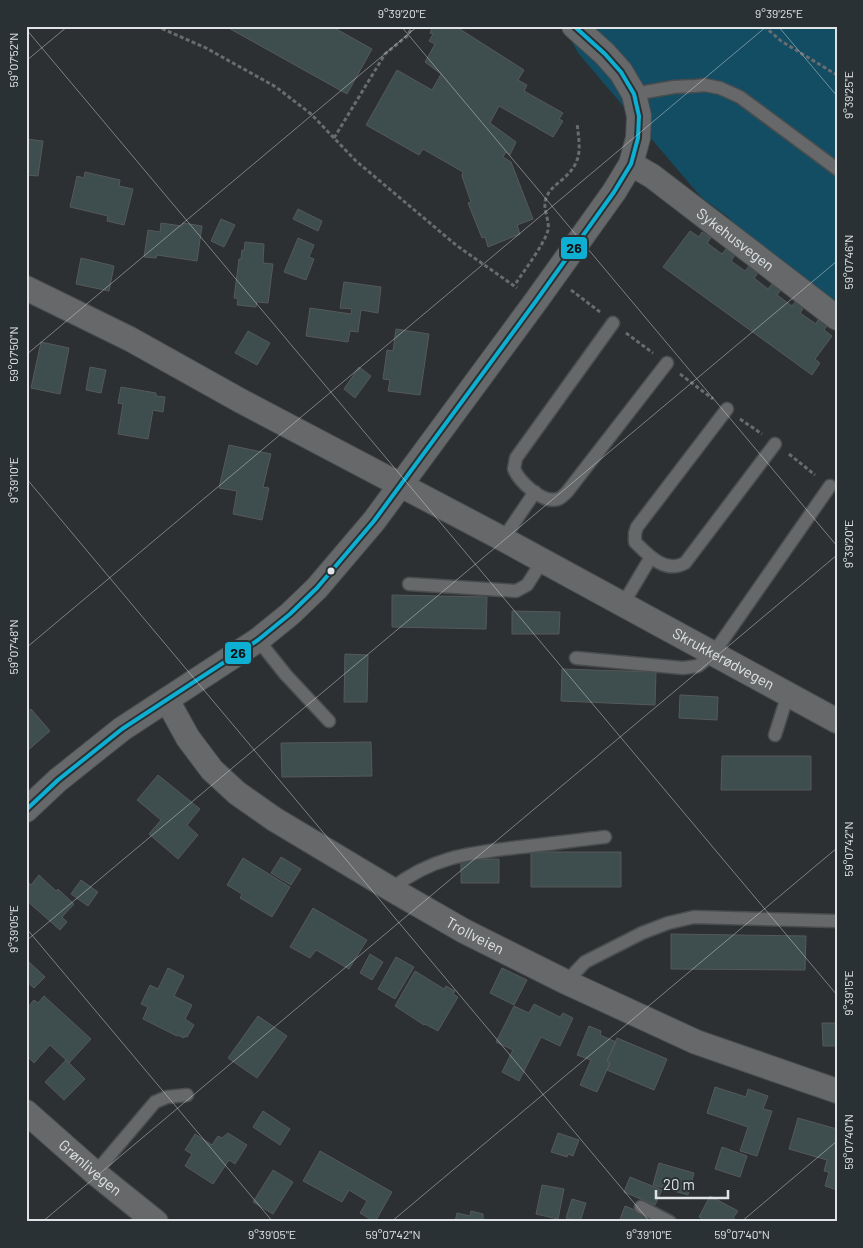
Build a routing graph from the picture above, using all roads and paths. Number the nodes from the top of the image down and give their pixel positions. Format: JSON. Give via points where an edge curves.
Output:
{"nodes":[{"id":1,"x":156,"y":26,"type":"edge"},
{"id":2,"x":413,"y":26,"type":"edge"},
{"id":3,"x":574,"y":26,"type":"edge"},
{"id":4,"x":764,"y":26,"type":"edge"},
{"id":5,"x":837,"y":75,"type":"edge"},
{"id":6,"x":634,"y":94,"type":"junction"},
{"id":7,"x":577,"y":123,"type":"dead end"},
{"id":8,"x":334,"y":138,"type":"junction"},
{"id":9,"x":631,"y":164,"type":"junction"},
{"id":10,"x":837,"y":169,"type":"edge"},
{"id":11,"x":515,"y":286,"type":"junction"},
{"id":12,"x":26,"y":288,"type":"edge"},
{"id":13,"x":536,"y":301,"type":"junction"},
{"id":14,"x":837,"y":318,"type":"edge"},
{"id":15,"x":613,"y":323,"type":"dead end"},
{"id":16,"x":667,"y":364,"type":"dead end"},
{"id":17,"x":727,"y":409,"type":"dead end"},
{"id":18,"x":775,"y":444,"type":"dead end"},
{"id":19,"x":400,"y":485,"type":"junction"},
{"id":20,"x":830,"y":486,"type":"dead end"},
{"id":21,"x":535,"y":492,"type":"junction"},
{"id":22,"x":503,"y":538,"type":"junction"},
{"id":23,"x":651,"y":557,"type":"junction"},
{"id":24,"x":543,"y":560,"type":"junction"},
{"id":25,"x":408,"y":584,"type":"dead end"},
{"id":26,"x":623,"y":604,"type":"junction"},
{"id":27,"x":258,"y":640,"type":"junction"},
{"id":28,"x":713,"y":654,"type":"junction"},
{"id":29,"x":576,"y":658,"type":"dead end"},
{"id":30,"x":788,"y":694,"type":"junction"},
{"id":31,"x":167,"y":700,"type":"junction"},
{"id":32,"x":329,"y":721,"type":"dead end"},
{"id":33,"x":837,"y":721,"type":"edge"},
{"id":34,"x":775,"y":736,"type":"dead end"},
{"id":35,"x":26,"y":810,"type":"edge"},
{"id":36,"x":605,"y":837,"type":"dead end"},
{"id":37,"x":391,"y":889,"type":"junction"},
{"id":38,"x":836,"y":921,"type":"edge"},
{"id":39,"x":566,"y":982,"type":"junction"},
{"id":40,"x":837,"y":1090,"type":"edge"},
{"id":41,"x":187,"y":1096,"type":"dead end"},
{"id":42,"x":26,"y":1112,"type":"edge"},
{"id":43,"x":95,"y":1173,"type":"junction"},
{"id":44,"x":642,"y":1207,"type":"dead end"},
{"id":45,"x":156,"y":1222,"type":"edge"},
{"id":46,"x":670,"y":1222,"type":"edge"}],
"edges":[{"from":1,"to":8,"type":"path","via":[[206,48],[276,87]]},
{"from":2,"to":8,"type":"path","via":[[407,36],[385,54]]},
{"from":3,"to":6,"type":"street","via":[[621,72]]},
{"from":4,"to":5,"type":"path","via":[[781,41]]},
{"from":6,"to":9,"type":"street","via":[[639,116],[638,138]]},
{"from":6,"to":10,"type":"lane","via":[[705,84],[720,88],[740,97]]},
{"from":7,"to":11,"type":"path","via":[[580,147],[576,164],[546,197],[548,232]]},
{"from":8,"to":11,"type":"path","via":[[356,161],[456,246]]},
{"from":9,"to":13,"type":"street"},
{"from":9,"to":14,"type":"street","name":"Sykehusvegen","via":[[652,176]]},
{"from":11,"to":13,"type":"path"},
{"from":12,"to":19,"type":"street","name":"Skrukkerødvegen","via":[[130,339]]},
{"from":13,"to":19,"type":"street"},
{"from":15,"to":21,"type":"lane","via":[[516,458],[514,469],[517,476]]},
{"from":16,"to":21,"type":"lane","via":[[567,492],[558,499],[547,499]]},
{"from":17,"to":23,"type":"lane","via":[[637,527],[635,542]]},
{"from":18,"to":23,"type":"lane","via":[[685,563],[671,567]]},
{"from":19,"to":22,"type":"street","name":"Skrukkerødvegen"},
{"from":19,"to":27,"type":"street","via":[[317,588]]},
{"from":20,"to":28,"type":"lane"},
{"from":21,"to":22,"type":"lane"},
{"from":22,"to":24,"type":"street","name":"Skrukkerødvegen"},
{"from":23,"to":26,"type":"lane"},
{"from":24,"to":25,"type":"lane","via":[[527,584],[516,590]]},
{"from":24,"to":26,"type":"street","name":"Skrukkerødvegen"},
{"from":26,"to":28,"type":"street","name":"Skrukkerødvegen"},
{"from":27,"to":31,"type":"street"},
{"from":27,"to":32,"type":"lane"},
{"from":28,"to":29,"type":"lane","via":[[698,666],[683,668]]},
{"from":28,"to":30,"type":"street","name":"Skrukkerødvegen"},
{"from":30,"to":33,"type":"street","name":"Skrukkerødvegen"},
{"from":30,"to":34,"type":"lane"},
{"from":31,"to":35,"type":"street","via":[[89,754]]},
{"from":31,"to":37,"type":"street","name":"Trollveien","via":[[188,738],[212,770],[237,794]]},
{"from":36,"to":37,"type":"lane","via":[[472,852],[439,861],[406,877]]},
{"from":37,"to":39,"type":"street","name":"Trollveien","via":[[464,931]]},
{"from":38,"to":39,"type":"lane","via":[[694,917],[642,933],[585,962]]},
{"from":39,"to":40,"type":"street","name":"Trollveien","via":[[696,1042]]},
{"from":41,"to":43,"type":"lane","via":[[167,1097],[154,1102]]},
{"from":42,"to":43,"type":"street","name":"Grønlivegen"},
{"from":43,"to":45,"type":"street","name":"Grønlivegen"},
{"from":44,"to":46,"type":"lane"}]}
